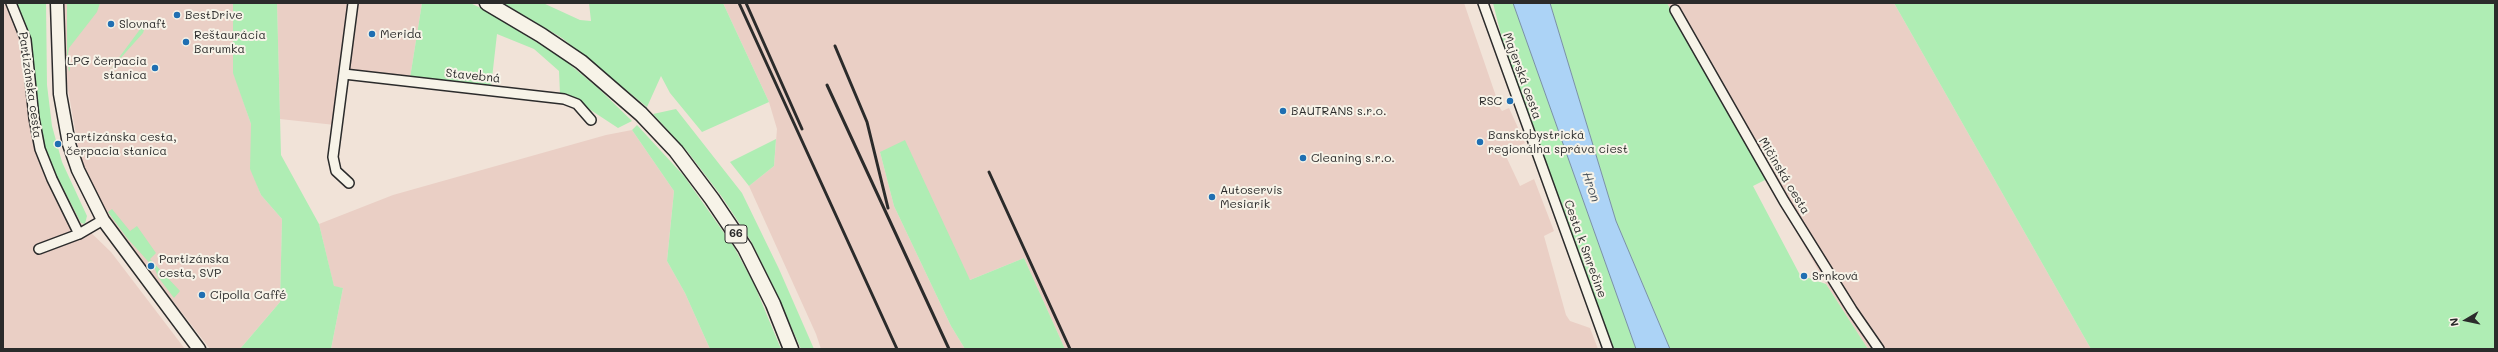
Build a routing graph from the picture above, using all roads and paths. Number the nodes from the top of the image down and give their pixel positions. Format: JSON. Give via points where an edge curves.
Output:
{"nodes":[{"id":1,"x":11,"y":3,"type":"edge"},
{"id":2,"x":57,"y":3,"type":"edge"},
{"id":3,"x":353,"y":3,"type":"edge"},
{"id":4,"x":487,"y":3,"type":"edge"},
{"id":5,"x":1483,"y":3,"type":"edge"},
{"id":6,"x":1675,"y":10,"type":"dead end"},
{"id":7,"x":344,"y":74,"type":"junction"},
{"id":8,"x":591,"y":120,"type":"dead end"},
{"id":9,"x":1538,"y":156,"type":"joint"},
{"id":10,"x":349,"y":182,"type":"dead end"},
{"id":11,"x":103,"y":220,"type":"junction"},
{"id":12,"x":79,"y":234,"type":"junction"},
{"id":13,"x":39,"y":249,"type":"dead end"},
{"id":14,"x":199,"y":349,"type":"edge"},
{"id":15,"x":791,"y":349,"type":"edge"},
{"id":16,"x":1608,"y":349,"type":"edge"},
{"id":17,"x":1879,"y":349,"type":"edge"}],
"edges":[{"from":1,"to":12,"type":"street","name":"Partizánska cesta","via":[[26,40],[34,118],[40,149]]},
{"from":2,"to":11,"type":"street","via":[[57,61],[64,120],[78,170]]},
{"from":3,"to":7,"type":"street"},
{"from":4,"to":15,"type":"main road","number":"66","via":[[562,48],[622,97],[659,132],[712,199],[745,248],[773,304]]},
{"from":5,"to":9,"type":"street","name":"Majerská cesta"},
{"from":6,"to":17,"type":"street","name":"Mičinská cesta","via":[[1784,201]]},
{"from":7,"to":8,"type":"street","name":"Stavebná","via":[[564,99],[577,104]]},
{"from":7,"to":10,"type":"street","via":[[333,165]]},
{"from":9,"to":16,"type":"street","name":"Cesta k Smrečine"},
{"from":11,"to":12,"type":"street"},
{"from":11,"to":14,"type":"street"},
{"from":12,"to":13,"type":"street"}]}
